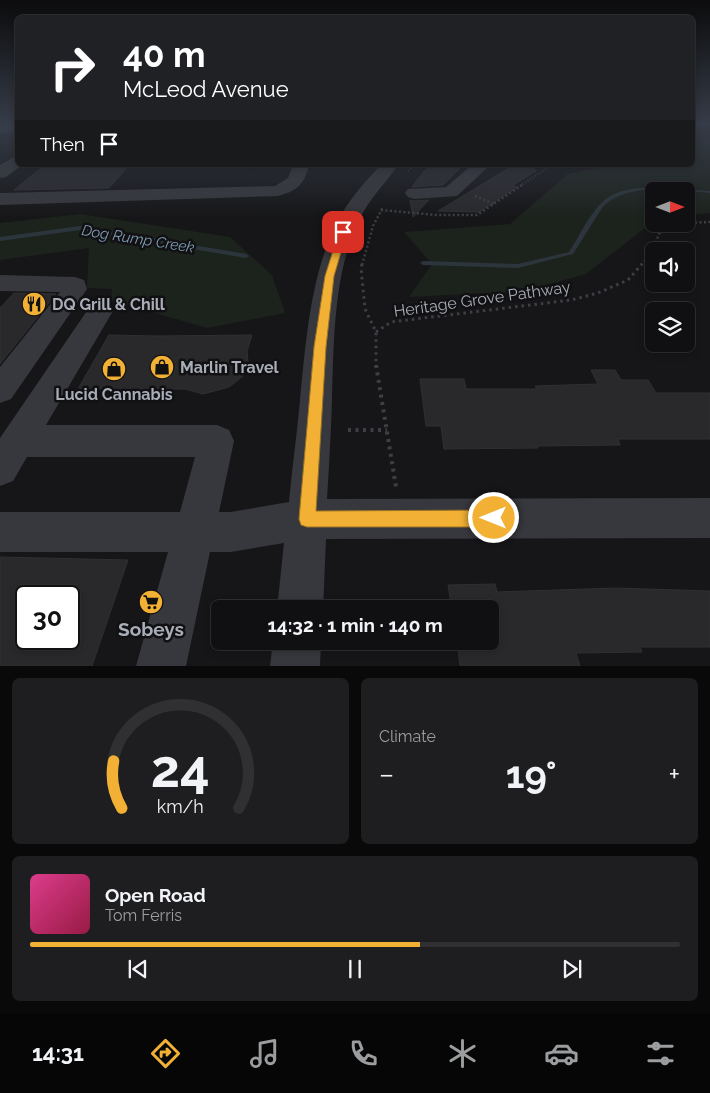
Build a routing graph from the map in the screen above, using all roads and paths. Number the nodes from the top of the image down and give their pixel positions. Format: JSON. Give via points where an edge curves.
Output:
{"nodes":[{"id":1,"x":15,"y":162,"type":"edge"},
{"id":2,"x":301,"y":167,"type":"edge"},
{"id":3,"x":410,"y":167,"type":"edge"},
{"id":4,"x":480,"y":167,"type":"edge"},
{"id":5,"x":397,"y":171,"type":"edge"},
{"id":6,"x":0,"y":173,"type":"edge"},
{"id":7,"x":414,"y":192,"type":"dead end"},
{"id":8,"x":0,"y":200,"type":"edge"},
{"id":9,"x":385,"y":204,"type":"dead end"},
{"id":10,"x":710,"y":222,"type":"edge"},
{"id":11,"x":695,"y":223,"type":"edge"},
{"id":12,"x":659,"y":232,"type":"edge"},
{"id":13,"x":0,"y":283,"type":"edge"},
{"id":14,"x":100,"y":311,"type":"dead end"},
{"id":15,"x":376,"y":332,"type":"junction"},
{"id":16,"x":0,"y":390,"type":"edge"},
{"id":17,"x":348,"y":430,"type":"dead end"},
{"id":18,"x":387,"y":430,"type":"junction"},
{"id":19,"x":18,"y":440,"type":"junction"},
{"id":20,"x":0,"y":469,"type":"edge"},
{"id":21,"x":710,"y":518,"type":"edge"},
{"id":22,"x":307,"y":519,"type":"junction"},
{"id":23,"x":400,"y":520,"type":"junction"},
{"id":24,"x":0,"y":532,"type":"edge"},
{"id":25,"x":194,"y":532,"type":"junction"},
{"id":26,"x":301,"y":600,"type":"edge"},
{"id":27,"x":296,"y":650,"type":"edge"},
{"id":28,"x":161,"y":666,"type":"edge"},
{"id":29,"x":295,"y":666,"type":"edge"}],
"edges":[{"from":1,"to":6,"type":"street"},
{"from":2,"to":8,"type":"street","via":[[298,179],[288,188],[277,191]]},
{"from":3,"to":5,"type":"path"},
{"from":4,"to":7,"type":"street","via":[[451,192]]},
{"from":5,"to":22,"type":"street","via":[[371,184],[356,207],[343,232],[330,276],[320,347]]},
{"from":9,"to":15,"type":"path","via":[[373,226],[361,268],[365,309]]},
{"from":10,"to":11,"type":"path"},
{"from":12,"to":15,"type":"path","name":"Heritage Grove Pathway","via":[[647,259],[628,280],[604,290],[538,305],[390,322]]},
{"from":13,"to":16,"type":"street","via":[[67,284],[75,285],[75,290]]},
{"from":14,"to":19,"type":"street"},
{"from":15,"to":18,"type":"path","via":[[376,366]]},
{"from":17,"to":18,"type":"path"},
{"from":18,"to":23,"type":"path"},
{"from":19,"to":20,"type":"street"},
{"from":19,"to":25,"type":"street","via":[[217,440]]},
{"from":21,"to":23,"type":"street"},
{"from":22,"to":23,"type":"street"},
{"from":22,"to":25,"type":"street","via":[[231,532]]},
{"from":22,"to":26,"type":"street"},
{"from":24,"to":25,"type":"street"},
{"from":25,"to":28,"type":"street"},
{"from":27,"to":29,"type":"street"}]}
